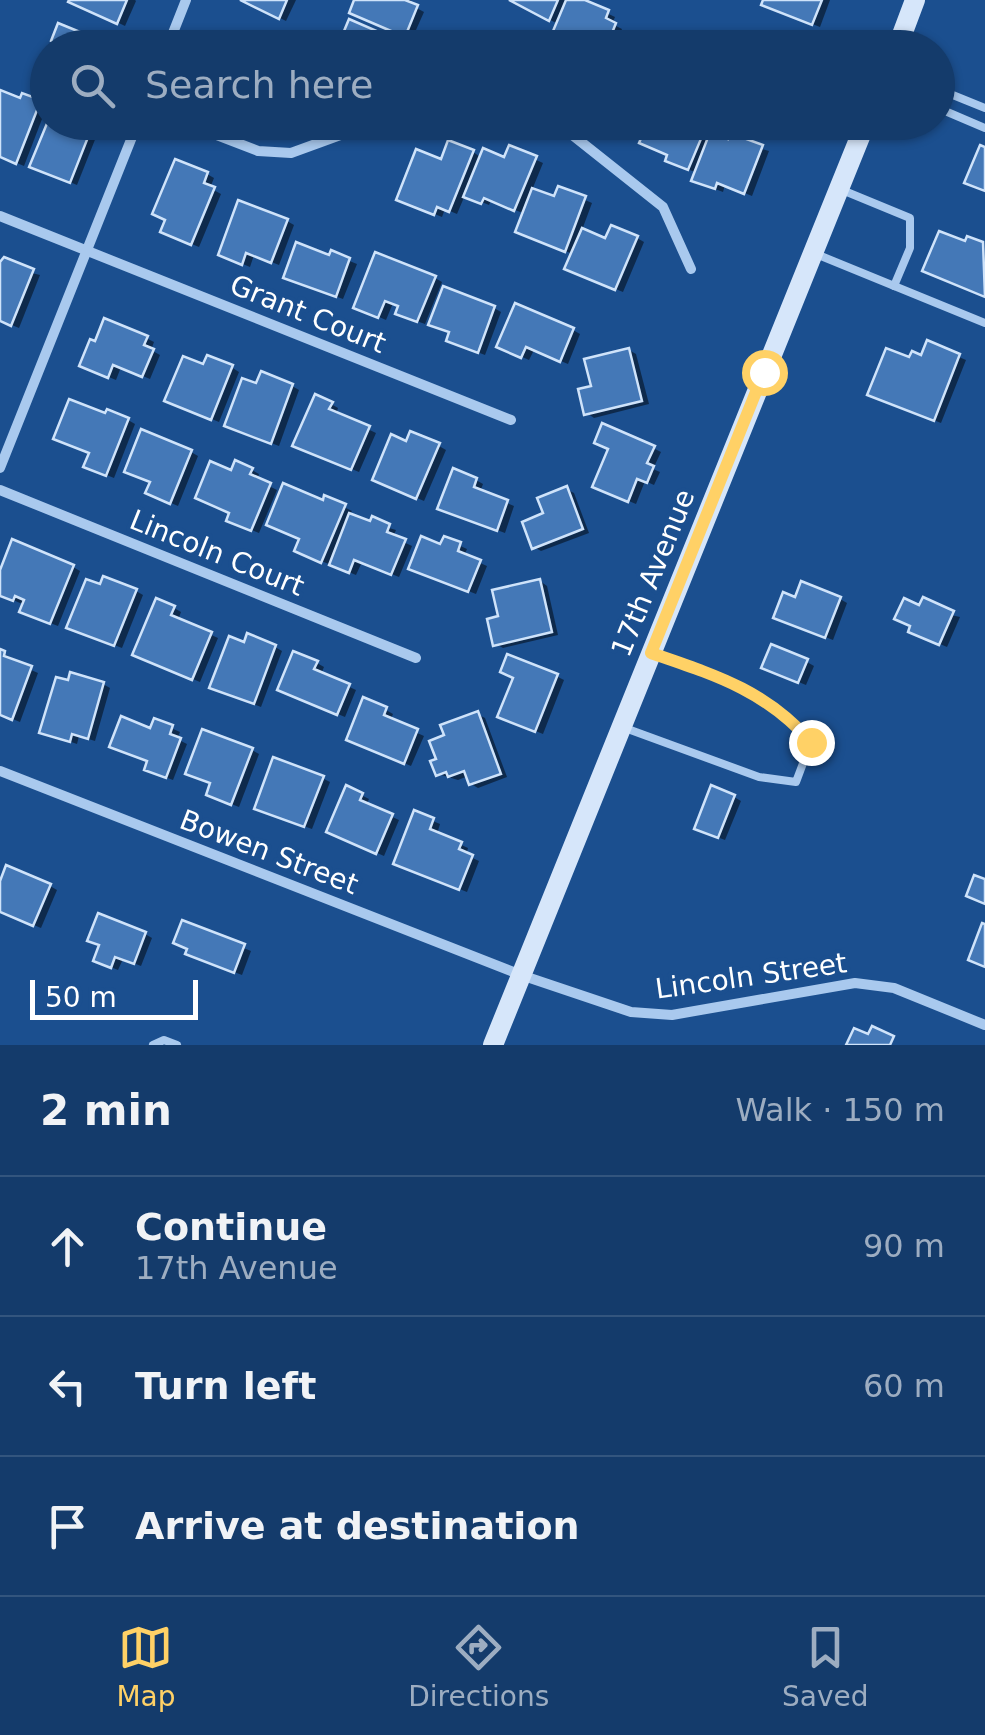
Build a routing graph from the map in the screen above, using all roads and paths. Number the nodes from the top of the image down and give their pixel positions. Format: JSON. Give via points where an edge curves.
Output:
{"nodes":[{"id":1,"x":186,"y":0,"type":"edge"},
{"id":2,"x":916,"y":0,"type":"edge"},
{"id":3,"x":174,"y":30,"type":"edge"},
{"id":4,"x":904,"y":30,"type":"edge"},
{"id":5,"x":955,"y":96,"type":"edge"},
{"id":6,"x":985,"y":108,"type":"edge"},
{"id":7,"x":955,"y":115,"type":"edge"},
{"id":8,"x":985,"y":128,"type":"edge"},
{"id":9,"x":131,"y":140,"type":"edge"},
{"id":10,"x":231,"y":140,"type":"edge"},
{"id":11,"x":333,"y":140,"type":"edge"},
{"id":12,"x":579,"y":140,"type":"edge"},
{"id":13,"x":858,"y":140,"type":"edge"},
{"id":14,"x":838,"y":189,"type":"junction"},
{"id":15,"x":0,"y":216,"type":"edge"},
{"id":16,"x":88,"y":250,"type":"junction"},
{"id":17,"x":812,"y":252,"type":"junction"},
{"id":18,"x":691,"y":269,"type":"dead end"},
{"id":19,"x":894,"y":286,"type":"junction"},
{"id":20,"x":985,"y":323,"type":"edge"},
{"id":21,"x":511,"y":420,"type":"dead end"},
{"id":22,"x":0,"y":468,"type":"edge"},
{"id":23,"x":0,"y":490,"type":"edge"},
{"id":24,"x":651,"y":653,"type":"junction"},
{"id":25,"x":416,"y":658,"type":"dead end"},
{"id":26,"x":621,"y":726,"type":"junction"},
{"id":27,"x":0,"y":771,"type":"edge"},
{"id":28,"x":521,"y":975,"type":"junction"},
{"id":29,"x":985,"y":1025,"type":"edge"},
{"id":30,"x":153,"y":1045,"type":"edge"},
{"id":31,"x":177,"y":1045,"type":"edge"},
{"id":32,"x":493,"y":1045,"type":"edge"}],
"edges":[{"from":1,"to":3,"type":"street"},
{"from":2,"to":4,"type":"main road"},
{"from":5,"to":6,"type":"lane"},
{"from":7,"to":8,"type":"lane"},
{"from":9,"to":16,"type":"street"},
{"from":10,"to":11,"type":"street","via":[[291,152]]},
{"from":12,"to":18,"type":"street","via":[[664,206]]},
{"from":13,"to":14,"type":"main road","name":"17th Avenue"},
{"from":14,"to":17,"type":"main road","name":"17th Avenue"},
{"from":14,"to":19,"type":"lane","via":[[910,218],[910,248]]},
{"from":15,"to":16,"type":"street","name":"Grant Court"},
{"from":16,"to":21,"type":"street","name":"Grant Court"},
{"from":16,"to":22,"type":"street"},
{"from":17,"to":19,"type":"lane"},
{"from":17,"to":24,"type":"main road","name":"17th Avenue"},
{"from":19,"to":20,"type":"lane"},
{"from":23,"to":25,"type":"street","name":"Lincoln Court"},
{"from":24,"to":26,"type":"main road","name":"17th Avenue"},
{"from":24,"to":26,"type":"lane","via":[[740,684],[789,718],[811,742],[796,782],[758,777]]},
{"from":26,"to":28,"type":"main road","name":"17th Avenue"},
{"from":27,"to":28,"type":"street","name":"Bowen Street"},
{"from":28,"to":29,"type":"street","name":"Lincoln Street","via":[[631,1012],[672,1016],[856,984],[894,988]]},
{"from":28,"to":32,"type":"main road","name":"17th Avenue"},
{"from":30,"to":31,"type":"lane"}]}
